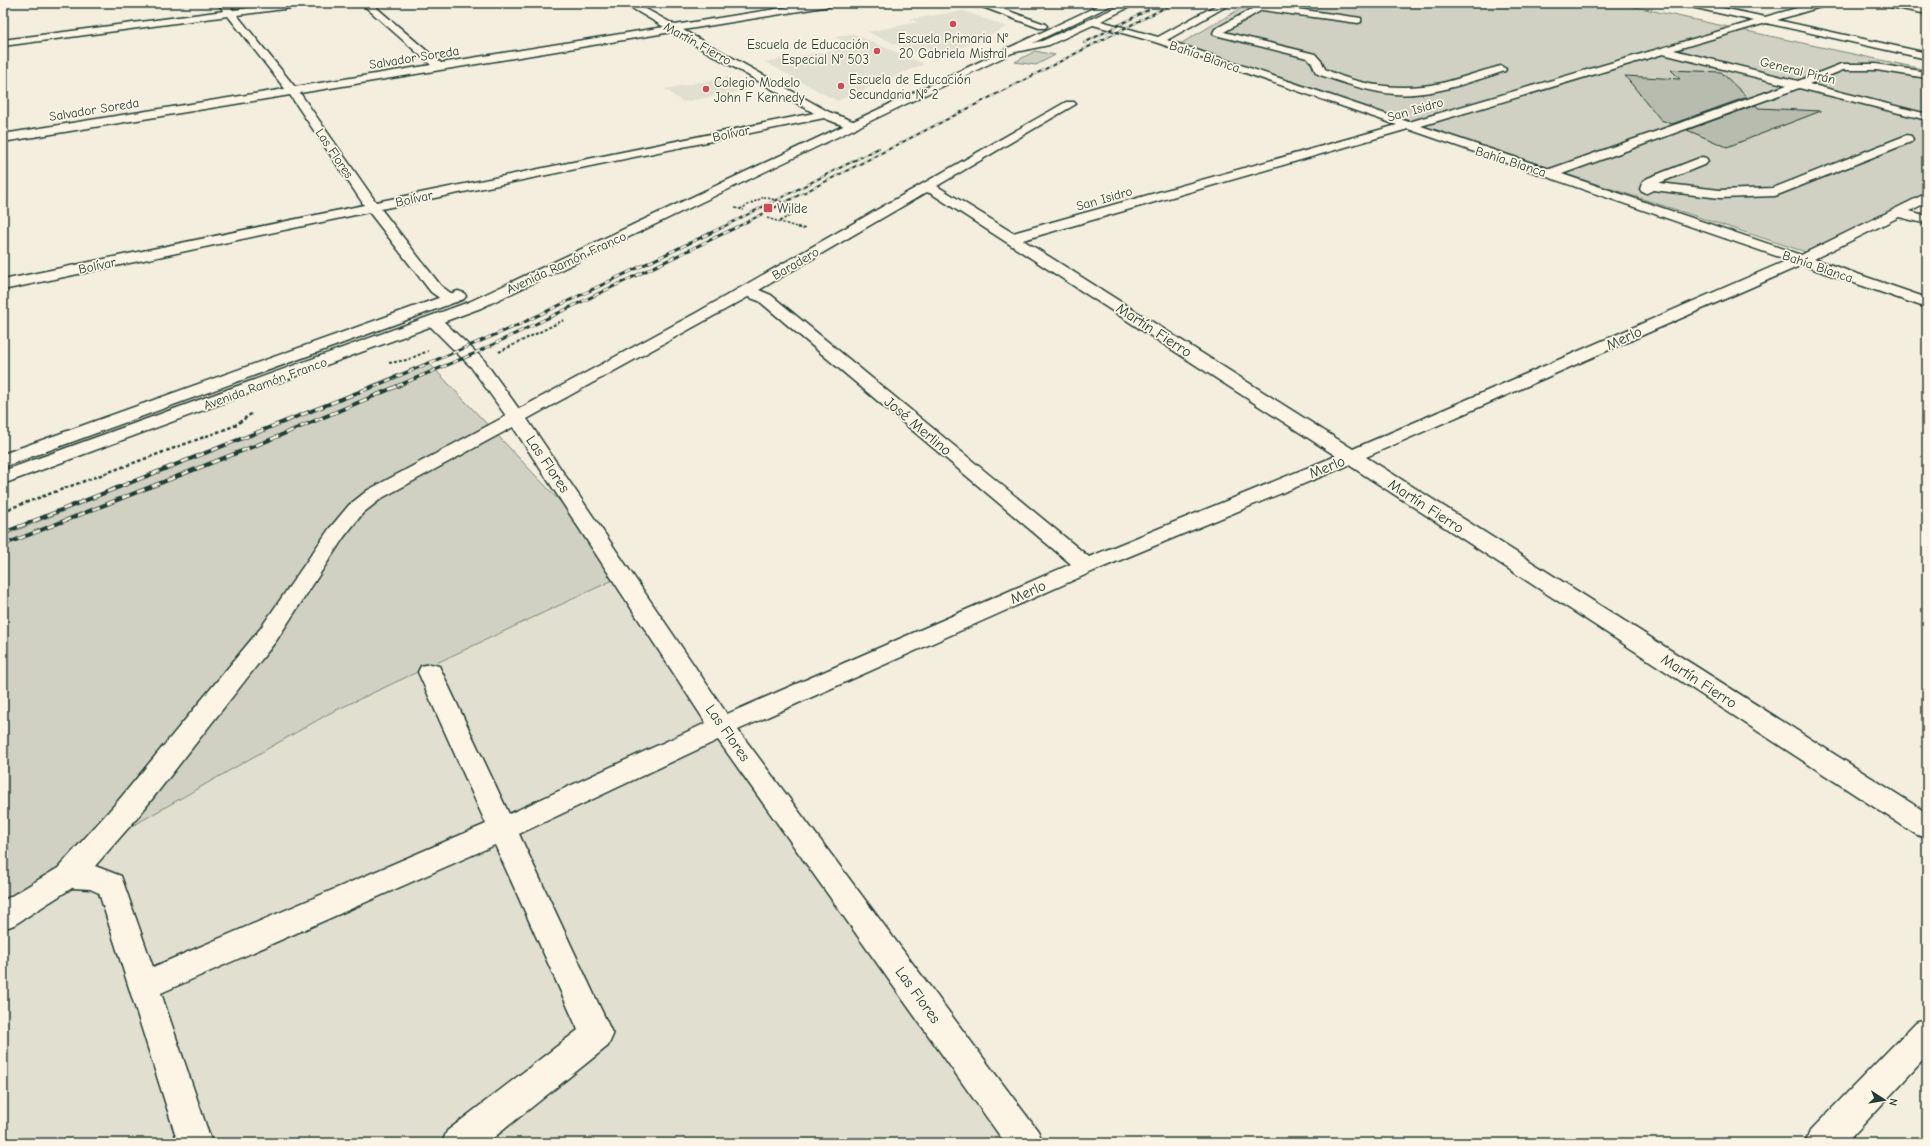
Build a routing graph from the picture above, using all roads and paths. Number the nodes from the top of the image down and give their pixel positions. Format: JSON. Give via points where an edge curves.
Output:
{"nodes":[{"id":1,"x":222,"y":3,"type":"edge"},
{"id":2,"x":307,"y":3,"type":"edge"},
{"id":3,"x":366,"y":3,"type":"edge"},
{"id":4,"x":628,"y":3,"type":"edge"},
{"id":5,"x":830,"y":3,"type":"edge"},
{"id":6,"x":977,"y":3,"type":"edge"},
{"id":7,"x":1091,"y":3,"type":"edge"},
{"id":8,"x":1111,"y":3,"type":"edge"},
{"id":9,"x":1133,"y":3,"type":"edge"},
{"id":10,"x":1227,"y":3,"type":"edge"},
{"id":11,"x":1687,"y":3,"type":"edge"},
{"id":12,"x":1824,"y":3,"type":"edge"},
{"id":13,"x":1886,"y":3,"type":"edge"},
{"id":14,"x":1927,"y":11,"type":"edge"},
{"id":15,"x":230,"y":14,"type":"junction"},
{"id":16,"x":1358,"y":20,"type":"dead end"},
{"id":17,"x":1767,"y":20,"type":"junction"},
{"id":18,"x":1095,"y":22,"type":"junction"},
{"id":19,"x":1042,"y":26,"type":"junction"},
{"id":20,"x":673,"y":29,"type":"junction"},
{"id":21,"x":1159,"y":40,"type":"junction"},
{"id":22,"x":3,"y":43,"type":"edge"},
{"id":23,"x":1262,"y":44,"type":"junction"},
{"id":24,"x":1011,"y":50,"type":"junction"},
{"id":25,"x":1240,"y":50,"type":"dead end"},
{"id":26,"x":1663,"y":50,"type":"junction"},
{"id":27,"x":1225,"y":53,"type":"dead end"},
{"id":28,"x":1927,"y":56,"type":"edge"},
{"id":29,"x":1208,"y":57,"type":"junction"},
{"id":30,"x":439,"y":67,"type":"junction"},
{"id":31,"x":1501,"y":69,"type":"dead end"},
{"id":32,"x":1927,"y":75,"type":"edge"},
{"id":33,"x":1464,"y":81,"type":"junction"},
{"id":34,"x":1798,"y":85,"type":"junction"},
{"id":35,"x":1483,"y":86,"type":"dead end"},
{"id":36,"x":292,"y":90,"type":"junction"},
{"id":37,"x":1495,"y":90,"type":"dead end"},
{"id":38,"x":1511,"y":95,"type":"junction"},
{"id":39,"x":1070,"y":104,"type":"dead end"},
{"id":40,"x":825,"y":114,"type":"junction"},
{"id":41,"x":1927,"y":117,"type":"edge"},
{"id":42,"x":839,"y":121,"type":"junction"},
{"id":43,"x":854,"y":126,"type":"junction"},
{"id":44,"x":1407,"y":126,"type":"junction"},
{"id":45,"x":3,"y":138,"type":"edge"},
{"id":46,"x":1907,"y":139,"type":"dead end"},
{"id":47,"x":1702,"y":160,"type":"dead end"},
{"id":48,"x":1549,"y":174,"type":"junction"},
{"id":49,"x":926,"y":186,"type":"junction"},
{"id":50,"x":1648,"y":186,"type":"junction"},
{"id":51,"x":1927,"y":197,"type":"edge"},
{"id":52,"x":1628,"y":201,"type":"junction"},
{"id":53,"x":372,"y":206,"type":"junction"},
{"id":54,"x":744,"y":210,"type":"dead end"},
{"id":55,"x":1898,"y":212,"type":"junction"},
{"id":56,"x":767,"y":218,"type":"dead end"},
{"id":57,"x":1927,"y":220,"type":"edge"},
{"id":58,"x":623,"y":221,"type":"dead end"},
{"id":59,"x":779,"y":221,"type":"junction"},
{"id":60,"x":836,"y":238,"type":"junction"},
{"id":61,"x":1013,"y":238,"type":"junction"},
{"id":62,"x":1802,"y":260,"type":"junction"},
{"id":63,"x":3,"y":285,"type":"edge"},
{"id":64,"x":471,"y":290,"type":"dead end"},
{"id":65,"x":747,"y":291,"type":"junction"},
{"id":66,"x":450,"y":299,"type":"junction"},
{"id":67,"x":1927,"y":303,"type":"edge"},
{"id":68,"x":564,"y":320,"type":"dead end"},
{"id":69,"x":434,"y":321,"type":"junction"},
{"id":70,"x":477,"y":363,"type":"junction"},
{"id":71,"x":516,"y":417,"type":"junction"},
{"id":72,"x":1350,"y":457,"type":"junction"},
{"id":73,"x":3,"y":461,"type":"edge"},
{"id":74,"x":3,"y":478,"type":"edge"},
{"id":75,"x":90,"y":479,"type":"dead end"},
{"id":76,"x":3,"y":511,"type":"edge"},
{"id":77,"x":1086,"y":566,"type":"junction"},
{"id":78,"x":430,"y":672,"type":"dead end"},
{"id":79,"x":722,"y":727,"type":"junction"},
{"id":80,"x":1927,"y":826,"type":"edge"},
{"id":81,"x":503,"y":829,"type":"junction"},
{"id":82,"x":68,"y":876,"type":"junction"},
{"id":83,"x":3,"y":916,"type":"edge"},
{"id":84,"x":143,"y":986,"type":"junction"},
{"id":85,"x":1927,"y":1033,"type":"edge"},
{"id":86,"x":195,"y":1143,"type":"edge"},
{"id":87,"x":458,"y":1143,"type":"edge"},
{"id":88,"x":1026,"y":1143,"type":"edge"},
{"id":89,"x":1822,"y":1143,"type":"edge"}],
"edges":[{"from":1,"to":15,"type":"street","name":"Las Flores"},
{"from":2,"to":15,"type":"street"},
{"from":3,"to":30,"type":"street"},
{"from":4,"to":20,"type":"street","name":"Martín Fierro"},
{"from":5,"to":20,"type":"street","name":"Salvador Soreda"},
{"from":6,"to":19,"type":"street"},
{"from":7,"to":19,"type":"street","name":"Avenida Ramón Franco"},
{"from":8,"to":24,"type":"street","name":"Avenida Ramón Franco"},
{"from":9,"to":18,"type":"street"},
{"from":10,"to":21,"type":"street"},
{"from":11,"to":17,"type":"street"},
{"from":12,"to":17,"type":"street","name":"San Isidro"},
{"from":13,"to":14,"type":"street"},
{"from":15,"to":22,"type":"street"},
{"from":15,"to":36,"type":"street","name":"Las Flores"},
{"from":16,"to":23,"type":"street","via":[[1261,7],[1218,32],[1221,35]]},
{"from":17,"to":26,"type":"street","name":"San Isidro"},
{"from":17,"to":28,"type":"street"},
{"from":18,"to":21,"type":"street","name":"Bahía Blanca"},
{"from":18,"to":24,"type":"street","via":[[1044,43]]},
{"from":19,"to":42,"type":"street","name":"Avenida Ramón Franco"},
{"from":20,"to":30,"type":"street","name":"Salvador Soreda"},
{"from":20,"to":40,"type":"street","name":"Martín Fierro"},
{"from":21,"to":29,"type":"street","name":"Bahía Blanca"},
{"from":23,"to":25,"type":"street"},
{"from":23,"to":33,"type":"street","via":[[1311,56],[1324,73],[1380,89],[1429,89]]},
{"from":24,"to":43,"type":"street","name":"Avenida Ramón Franco"},
{"from":26,"to":34,"type":"street","name":"General Pirán"},
{"from":26,"to":38,"type":"street","name":"San Isidro"},
{"from":27,"to":29,"type":"street"},
{"from":29,"to":44,"type":"street","name":"Bahía Blanca"},
{"from":30,"to":36,"type":"street","name":"Salvador Soreda"},
{"from":31,"to":33,"type":"street"},
{"from":32,"to":34,"type":"street","via":[[1876,67],[1849,66]]},
{"from":33,"to":35,"type":"street"},
{"from":34,"to":41,"type":"street","name":"General Pirán"},
{"from":34,"to":48,"type":"street"},
{"from":36,"to":45,"type":"street","name":"Salvador Soreda"},
{"from":36,"to":53,"type":"street","name":"Las Flores"},
{"from":37,"to":38,"type":"street"},
{"from":38,"to":44,"type":"street","name":"San Isidro"},
{"from":39,"to":49,"type":"street","name":"Baradero"},
{"from":40,"to":42,"type":"street","name":"Martín Fierro"},
{"from":40,"to":53,"type":"street","name":"Bolívar"},
{"from":42,"to":43,"type":"street","name":"Martín Fierro"},
{"from":42,"to":58,"type":"street","name":"Avenida Ramón Franco"},
{"from":43,"to":69,"type":"street","name":"Avenida Ramón Franco","via":[[502,293]]},
{"from":44,"to":48,"type":"street","name":"Bahía Blanca"},
{"from":44,"to":61,"type":"street","name":"San Isidro"},
{"from":46,"to":50,"type":"street","via":[[1775,192],[1720,194]]},
{"from":47,"to":50,"type":"street","via":[[1653,181]]},
{"from":48,"to":52,"type":"street","name":"Bahía Blanca"},
{"from":49,"to":60,"type":"street","name":"Baradero"},
{"from":49,"to":61,"type":"street","name":"Martín Fierro"},
{"from":50,"to":52,"type":"street","via":[[1646,192]]},
{"from":51,"to":55,"type":"street","name":"Merlo"},
{"from":52,"to":62,"type":"street","name":"Bahía Blanca"},
{"from":53,"to":63,"type":"street","name":"Bolívar"},
{"from":53,"to":66,"type":"street","name":"Las Flores","via":[[436,289]]},
{"from":54,"to":59,"type":"path","bridge":true,"via":[[739,209],[764,197],[805,208]]},
{"from":55,"to":57,"type":"street"},
{"from":55,"to":62,"type":"street","name":"Merlo"},
{"from":56,"to":59,"type":"path"},
{"from":59,"to":60,"type":"path"},
{"from":60,"to":65,"type":"street","name":"Baradero"},
{"from":61,"to":72,"type":"street","name":"Martín Fierro"},
{"from":62,"to":67,"type":"street","name":"Bahía Blanca"},
{"from":62,"to":72,"type":"street","name":"Merlo"},
{"from":64,"to":66,"type":"street","name":"Avenida Ramón Franco"},
{"from":65,"to":71,"type":"street","name":"Baradero"},
{"from":65,"to":77,"type":"street","name":"José Merlino","via":[[765,298]]},
{"from":66,"to":73,"type":"street","name":"Avenida Ramón Franco"},
{"from":68,"to":70,"type":"path"},
{"from":69,"to":70,"type":"street","name":"Las Flores"},
{"from":69,"to":74,"type":"street","name":"Avenida Ramón Franco"},
{"from":70,"to":71,"type":"street","name":"Las Flores"},
{"from":71,"to":79,"type":"street","name":"Las Flores"},
{"from":71,"to":82,"type":"street","name":"Baradero","via":[[375,494],[356,510],[336,533],[268,635],[128,809]]},
{"from":72,"to":77,"type":"street","name":"Merlo"},
{"from":72,"to":80,"type":"street","name":"Martín Fierro"},
{"from":75,"to":76,"type":"path"},
{"from":77,"to":79,"type":"street","name":"Merlo"},
{"from":78,"to":81,"type":"street"},
{"from":79,"to":81,"type":"street","name":"Merlo"},
{"from":79,"to":88,"type":"street","name":"Las Flores"},
{"from":81,"to":84,"type":"street","name":"Merlo"},
{"from":81,"to":87,"type":"street","via":[[597,1034]]},
{"from":82,"to":83,"type":"street","name":"Baradero"},
{"from":82,"to":84,"type":"street","via":[[93,877],[111,885]]},
{"from":84,"to":86,"type":"street"},
{"from":85,"to":89,"type":"street"}]}
